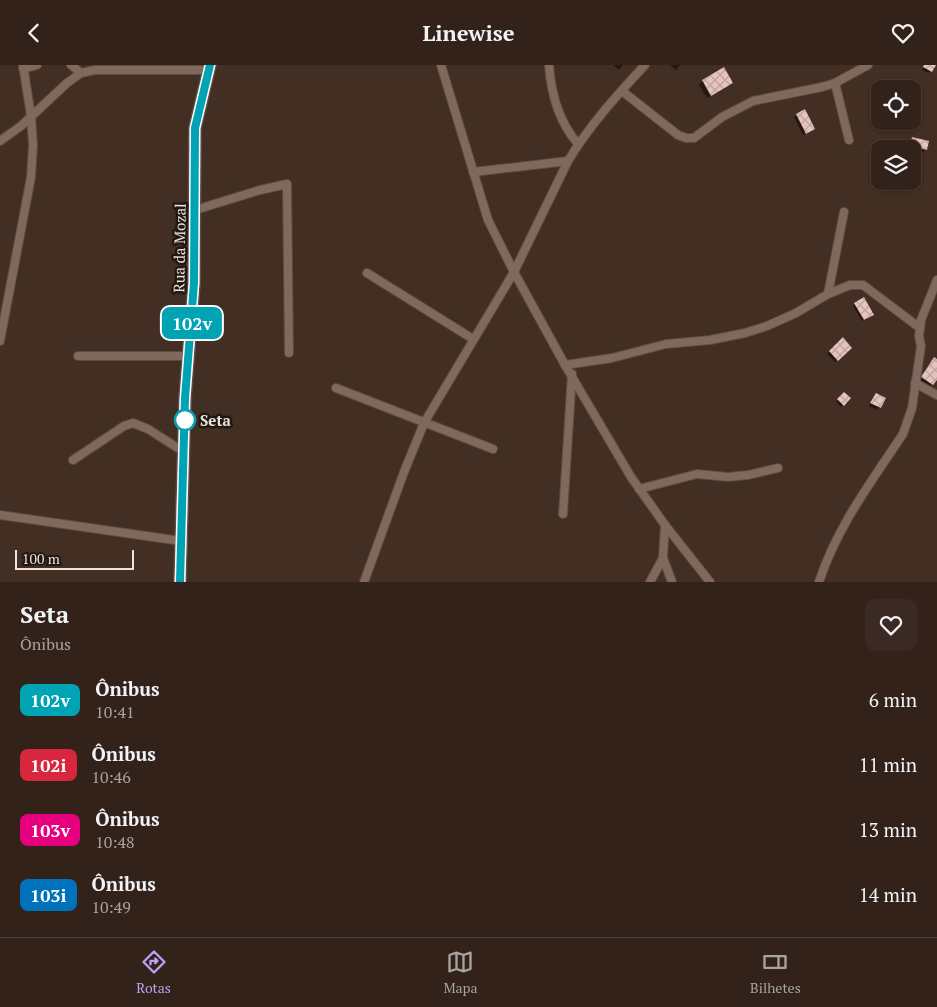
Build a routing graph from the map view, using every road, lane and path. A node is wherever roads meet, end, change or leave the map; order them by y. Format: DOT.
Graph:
graph roads {
  1 [pos="37,65"];
  2 [pos="71,65"];
  3 [pos="441,65"];
  4 [pos="549,65"];
  5 [pos="645,65"];
  6 [pos="868,65"];
  7 [pos="23,67"];
  8 [pos="209,67"];
  9 [pos="81,73"];
  10 [pos="835,83"];
  11 [pos="622,91"];
  12 [pos="31,116"];
  13 [pos="849,140"];
  14 [pos="0,141"];
  15 [pos="578,144"];
  16 [pos="568,161"];
  17 [pos="473,172"];
  18 [pos="194,210"];
  19 [pos="844,212"];
  20 [pos="514,272"];
  21 [pos="368,273"];
  22 [pos="937,280"];
  23 [pos="828,294"];
  24 [pos="920,328"];
  25 [pos="473,339"];
  26 [pos="0,341"];
  27 [pos="289,353"];
  28 [pos="78,356"];
  29 [pos="188,356"];
  30 [pos="566,365"];
  31 [pos="572,374"];
  32 [pos="915,383"];
  33 [pos="336,388"];
  34 [pos="937,395"];
  35 [pos="424,423"];
  36 [pos="493,449"];
  37 [pos="184,452"];
  38 [pos="73,460"];
  39 [pos="778,468"];
  40 [pos="639,489"];
  41 [pos="563,514"];
  42 [pos="0,515"];
  43 [pos="665,525"];
  44 [pos="181,541"];
  45 [pos="663,558"];
  46 [pos="180,582"];
  47 [pos="364,582"];
  48 [pos="650,582"];
  49 [pos="672,582"];
  50 [pos="710,582"];
  51 [pos="819,582"];
  1 -- 7 [label="street"];
  2 -- 9 [label="street"];
  3 -- 17 [label="street"];
  4 -- 15 [label="street"];
  5 -- 11 [label="street"];
  6 -- 10 [label="street"];
  7 -- 12 [label="street"];
  8 -- 9 [label="street"];
  8 -- 18 [label="main road, Rua da Mozal"];
  9 -- 12 [label="street"];
  10 -- 11 [label="street"];
  10 -- 13 [label="street"];
  11 -- 15 [label="street"];
  12 -- 14 [label="street"];
  12 -- 26 [label="street"];
  15 -- 16 [label="street"];
  16 -- 17 [label="street"];
  16 -- 20 [label="street"];
  17 -- 20 [label="street"];
  18 -- 27 [label="street"];
  18 -- 29 [label="main road, Rua da Mozal"];
  19 -- 23 [label="street"];
  20 -- 25 [label="street"];
  20 -- 30 [label="street"];
  21 -- 25 [label="street"];
  22 -- 24 [label="street"];
  23 -- 24 [label="street"];
  23 -- 30 [label="street"];
  24 -- 32 [label="street"];
  25 -- 35 [label="street"];
  28 -- 29 [label="street"];
  29 -- 37 [label="main road, Rua da Mozal"];
  30 -- 31 [label="street"];
  31 -- 40 [label="street"];
  31 -- 41 [label="street"];
  32 -- 34 [label="street"];
  32 -- 51 [label="street"];
  33 -- 35 [label="street"];
  35 -- 36 [label="street"];
  35 -- 47 [label="street"];
  37 -- 38 [label="street"];
  37 -- 44 [label="main road, Rua da Mozal"];
  39 -- 40 [label="street"];
  40 -- 43 [label="street"];
  42 -- 44 [label="street"];
  43 -- 45 [label="street"];
  43 -- 50 [label="street"];
  44 -- 46 [label="main road, Rua da Mozal"];
  45 -- 48 [label="street"];
  45 -- 49 [label="street"];
}
